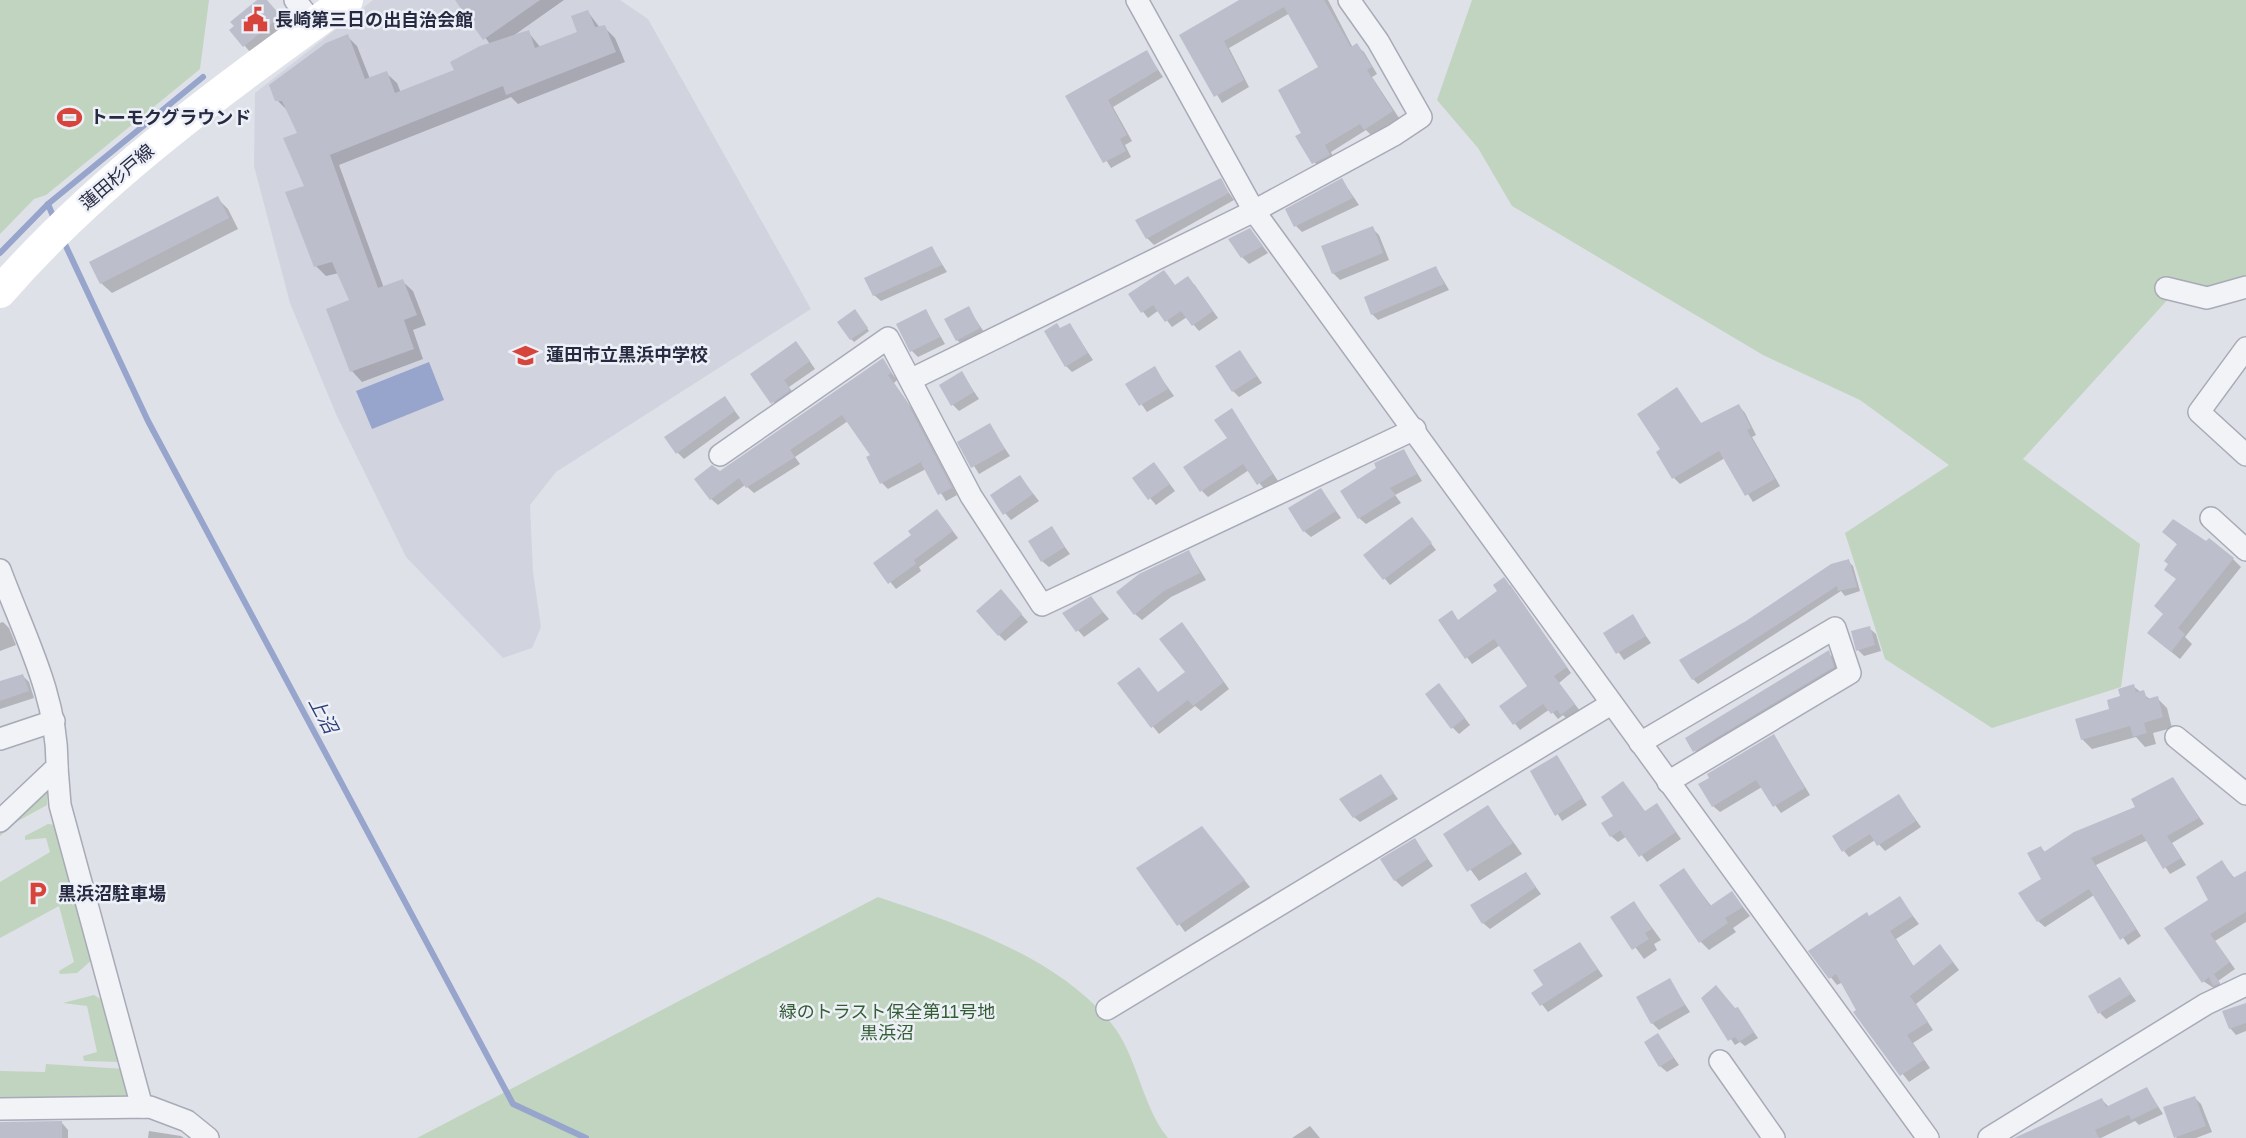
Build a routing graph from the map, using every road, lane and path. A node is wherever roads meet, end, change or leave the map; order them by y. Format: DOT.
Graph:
graph roads {
  1 [pos="1137,0"];
  2 [pos="1349,0"];
  3 [pos="344,1"];
  4 [pos="305,12"];
  5 [pos="1254,211"];
  6 [pos="2246,287"];
  7 [pos="2166,288"];
  8 [pos="0,292"];
  9 [pos="2246,348"];
  10 [pos="912,379"];
  11 [pos="1415,429"];
  12 [pos="720,455"];
  13 [pos="2246,455"];
  14 [pos="2211,518"];
  15 [pos="2246,550"];
  16 [pos="0,570"];
  17 [pos="6,605"];
  18 [pos="1612,704"];
  19 [pos="54,721"];
  20 [pos="2176,737"];
  21 [pos="0,739"];
  22 [pos="1640,743"];
  23 [pos="57,767"];
  24 [pos="1668,782"];
  25 [pos="2246,794"];
  26 [pos="0,821"];
  27 [pos="2246,985"];
  28 [pos="1107,1009"];
  29 [pos="1720,1061"];
  30 [pos="142,1107"];
  31 [pos="0,1109"];
  32 [pos="208,1138"];
  33 [pos="1774,1138"];
  34 [pos="1928,1138"];
  35 [pos="1989,1138"];
  1 -- 5 [label="street"];
  2 -- 5 [label="street"];
  3 -- 4 [label="main road, 蓮田杉戸線"];
  4 -- 8 [label="main road, 蓮田杉戸線"];
  5 -- 10 [label="street"];
  5 -- 11 [label="street"];
  6 -- 7 [label="street"];
  9 -- 13 [label="street"];
  10 -- 11 [label="street"];
  10 -- 12 [label="street"];
  11 -- 18 [label="street"];
  14 -- 15 [label="street"];
  16 -- 17 [label="street"];
  17 -- 19 [label="street"];
  18 -- 22 [label="street"];
  18 -- 28 [label="street"];
  19 -- 21 [label="street"];
  19 -- 23 [label="street"];
  20 -- 25 [label="street"];
  22 -- 24 [label="street"];
  22 -- 24 [label="street"];
  23 -- 26 [label="street"];
  23 -- 30 [label="street"];
  24 -- 34 [label="street"];
  27 -- 35 [label="street"];
  29 -- 33 [label="street"];
  30 -- 31 [label="street"];
  30 -- 32 [label="street"];
}
